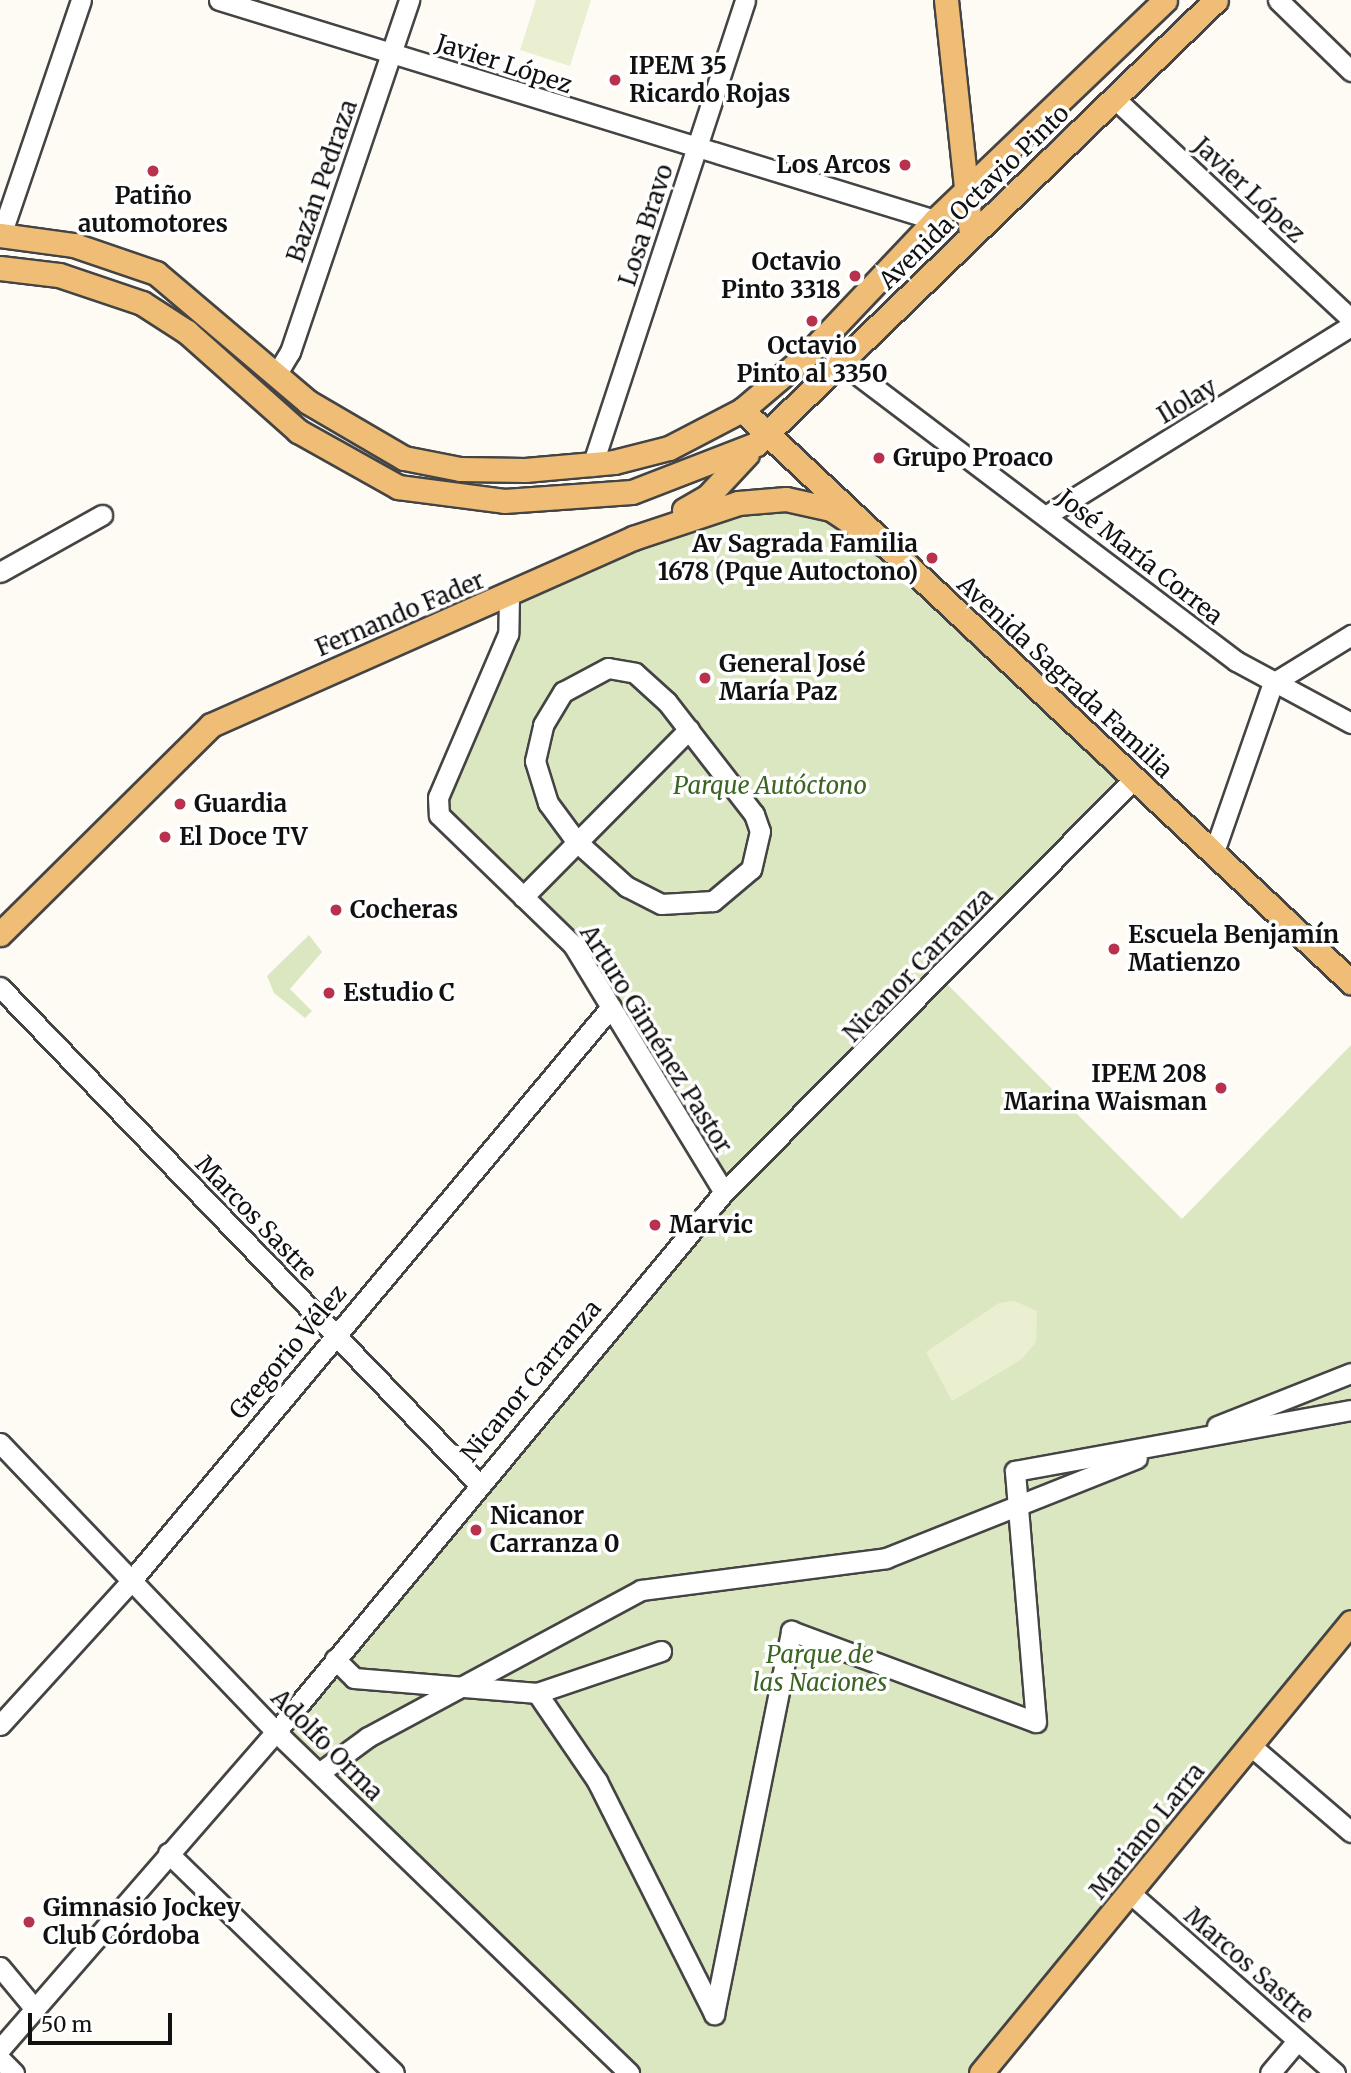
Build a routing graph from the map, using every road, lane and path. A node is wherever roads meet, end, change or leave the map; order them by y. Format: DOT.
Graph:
graph roads {
  1 [pos="81,0"];
  2 [pos="219,0"];
  3 [pos="409,0"];
  4 [pos="745,0"];
  5 [pos="946,0"];
  6 [pos="1216,0"];
  7 [pos="1278,0"];
  8 [pos="1162,2"];
  9 [pos="390,53"];
  10 [pos="1351,71"];
  11 [pos="1113,97"];
  12 [pos="697,150"];
  13 [pos="964,192"];
  14 [pos="935,220"];
  15 [pos="0,235"];
  16 [pos="971,235"];
  17 [pos="0,268"];
  18 [pos="1351,318"];
  19 [pos="1351,326"];
  20 [pos="842,363"];
  21 [pos="276,375"];
  22 [pos="742,410"];
  23 [pos="763,438"];
  24 [pos="592,466"];
  25 [pos="632,492"];
  26 [pos="708,496"];
  27 [pos="738,503"];
  28 [pos="1047,515"];
  29 [pos="102,516"];
  30 [pos="633,538"];
  31 [pos="886,546"];
  32 [pos="0,572"];
  33 [pos="509,595"];
  34 [pos="1351,635"];
  35 [pos="1273,683"];
  36 [pos="1351,723"];
  37 [pos="689,729"];
  38 [pos="1135,778"];
  39 [pos="576,841"];
  40 [pos="1214,852"];
  41 [pos="523,897"];
  42 [pos="0,934"];
  43 [pos="1351,982"];
  44 [pos="0,987"];
  45 [pos="611,1007"];
  46 [pos="724,1192"];
  47 [pos="334,1334"];
  48 [pos="1351,1373"];
  49 [pos="1351,1410"];
  50 [pos="0,1443"];
  51 [pos="1175,1443"];
  52 [pos="477,1482"];
  53 [pos="1018,1505"];
  54 [pos="131,1581"];
  55 [pos="1351,1622"];
  56 [pos="661,1651"];
  57 [pos="335,1659"];
  58 [pos="461,1686"];
  59 [pos="537,1693"];
  60 [pos="0,1725"];
  61 [pos="276,1732"];
  62 [pos="1251,1746"];
  63 [pos="319,1773"];
  64 [pos="1351,1832"];
  65 [pos="168,1853"];
  66 [pos="1130,1893"];
  67 [pos="0,1968"];
  68 [pos="34,2008"];
  69 [pos="1297,2041"];
  70 [pos="0,2049"];
  71 [pos="0,2059"];
  72 [pos="14,2073"];
  73 [pos="394,2073"];
  74 [pos="629,2073"];
  75 [pos="981,2073"];
  76 [pos="1270,2073"];
  77 [pos="1335,2073"];
  1 -- 15 [label="street"];
  2 -- 9 [label="street, Javier López"];
  3 -- 9 [label="street, Bazán Pedraza"];
  4 -- 12 [label="street, Losa Bravo"];
  5 -- 13 [label="main road"];
  6 -- 11 [label="main road, Avenida Octavio Pinto"];
  7 -- 10 [label="street"];
  8 -- 13 [label="main road, Avenida Octavio Pinto"];
  9 -- 12 [label="street, Javier López"];
  9 -- 21 [label="street, Bazán Pedraza"];
  11 -- 16 [label="main road, Avenida Octavio Pinto"];
  11 -- 18 [label="street, Javier López"];
  12 -- 14 [label="street, Javier López"];
  12 -- 24 [label="street, Losa Bravo"];
  13 -- 14 [label="main road, Avenida Octavio Pinto"];
  13 -- 16 [label="main road"];
  14 -- 22 [label="main road, Avenida Octavio Pinto"];
  15 -- 21 [label="main road, Avenida Octavio Pinto"];
  16 -- 20 [label="main road, Avenida Octavio Pinto"];
  17 -- 25 [label="main road"];
  19 -- 28 [label="street, Ilolay"];
  20 -- 23 [label="main road, Avenida Octavio Pinto"];
  20 -- 28 [label="street, José María Correa"];
  21 -- 24 [label="main road, Avenida Octavio Pinto"];
  22 -- 23 [label="main road, Avenida Sagrada Familia"];
  22 -- 24 [label="main road, Avenida Octavio Pinto"];
  23 -- 25 [label="main road"];
  23 -- 26 [label="main road, Avenida Octavio Pinto"];
  23 -- 31 [label="main road, Avenida Sagrada Familia"];
  25 -- 26 [label="main road"];
  26 -- 27 [label="main road"];
  26 -- 30 [label="main road, Avenida Octavio Pinto"];
  27 -- 30 [label="main road, Fernando Fader"];
  27 -- 31 [label="main road, Fernando Fader"];
  28 -- 35 [label="street, José María Correa"];
  29 -- 32 [label="street"];
  30 -- 33 [label="main road, Fernando Fader"];
  31 -- 38 [label="main road, Avenida Sagrada Familia"];
  33 -- 41 [label="street, Arturo Giménez Pastor"];
  33 -- 42 [label="main road, Fernando Fader"];
  34 -- 35 [label="street"];
  35 -- 36 [label="street, José María Correa"];
  35 -- 40 [label="street"];
  37 -- 39 [label="street"];
  37 -- 39 [label="street"];
  37 -- 39 [label="street"];
  38 -- 40 [label="main road, Avenida Sagrada Familia"];
  38 -- 46 [label="street, Nicanor Carranza"];
  39 -- 41 [label="street"];
  40 -- 43 [label="main road, Avenida Sagrada Familia"];
  41 -- 45 [label="street, Arturo Giménez Pastor"];
  44 -- 47 [label="street, Marcos Sastre"];
  45 -- 46 [label="street, Arturo Giménez Pastor"];
  45 -- 47 [label="street, Gregorio Vélez"];
  46 -- 52 [label="street, Nicanor Carranza"];
  47 -- 52 [label="street, Marcos Sastre"];
  47 -- 54 [label="street, Gregorio Vélez"];
  48 -- 51 [label="street"];
  49 -- 51 [label="street"];
  50 -- 54 [label="street, Adolfo Orma"];
  51 -- 53 [label="street"];
  51 -- 53 [label="street"];
  52 -- 57 [label="street, Nicanor Carranza"];
  53 -- 58 [label="street"];
  53 -- 59 [label="street"];
  54 -- 60 [label="street, Gregorio Vélez"];
  54 -- 61 [label="street, Adolfo Orma"];
  55 -- 62 [label="main road, Mariano Larra"];
  56 -- 59 [label="street"];
  57 -- 58 [label="street"];
  57 -- 61 [label="street, Nicanor Carranza"];
  58 -- 59 [label="street"];
  58 -- 63 [label="street"];
  61 -- 63 [label="street, Adolfo Orma"];
  61 -- 65 [label="street, Nicanor Carranza"];
  62 -- 64 [label="street"];
  62 -- 66 [label="main road, Mariano Larra"];
  63 -- 74 [label="street, Adolfo Orma"];
  65 -- 68 [label="street, Nicanor Carranza"];
  65 -- 73 [label="street"];
  66 -- 69 [label="street, Marcos Sastre"];
  66 -- 75 [label="main road, Mariano Larra"];
  67 -- 68 [label="street"];
  68 -- 70 [label="street, Nicanor Carranza"];
  69 -- 76 [label="street"];
  69 -- 77 [label="street, Marcos Sastre"];
  71 -- 72 [label="street"];
}
